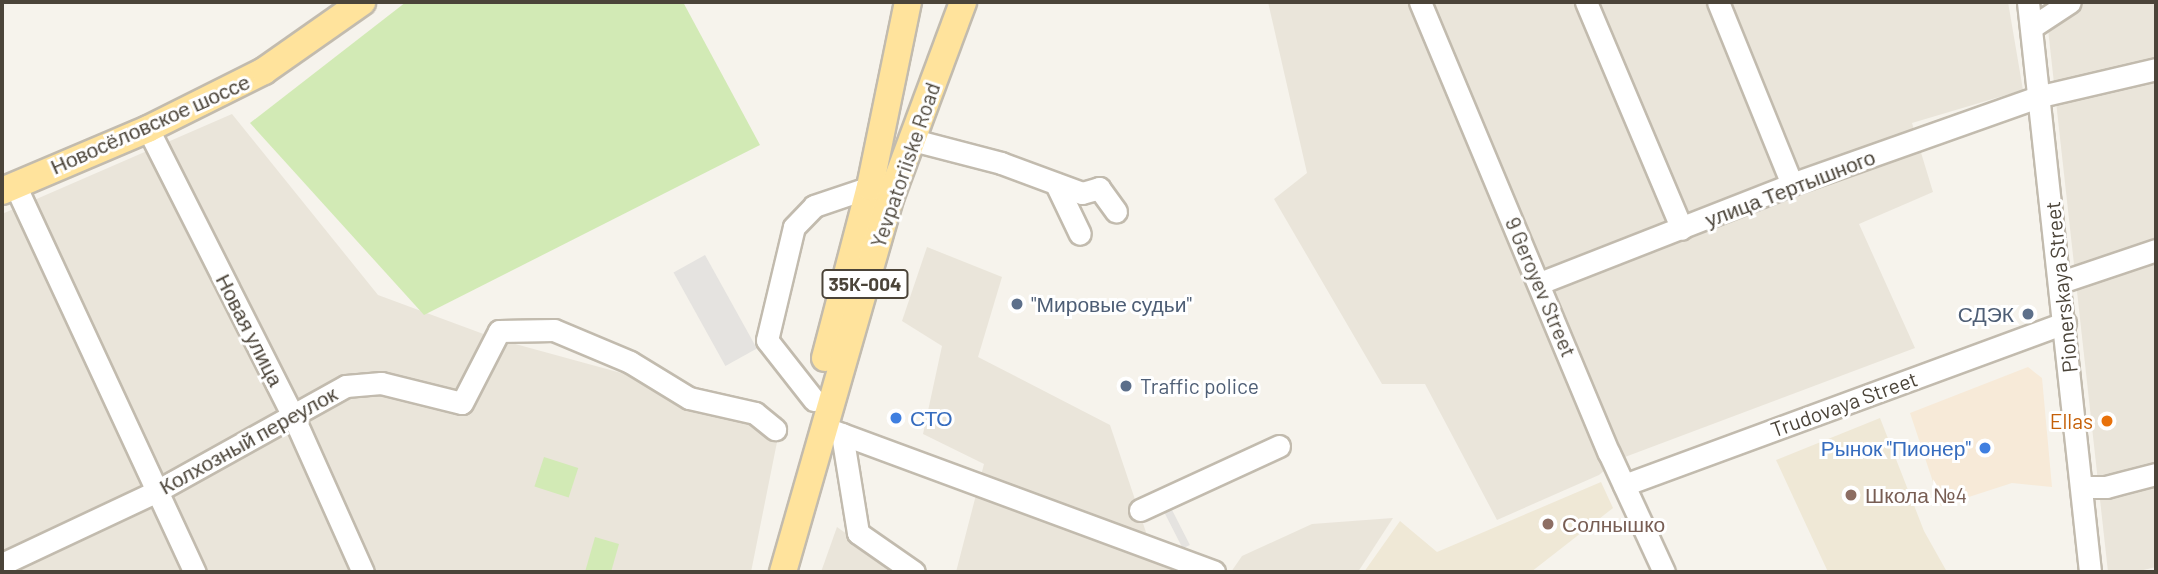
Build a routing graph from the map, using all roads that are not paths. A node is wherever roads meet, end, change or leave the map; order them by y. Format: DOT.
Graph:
graph roads {
  1 [pos="362,2"];
  2 [pos="908,2"];
  3 [pos="917,2"];
  4 [pos="1420,2"];
  5 [pos="1586,2"];
  6 [pos="1717,2"];
  7 [pos="2028,2"];
  8 [pos="2070,2"];
  9 [pos="963,4"];
  10 [pos="2032,27"];
  11 [pos="900,44"];
  12 [pos="2156,69"];
  13 [pos="2041,96"];
  14 [pos="148,129"];
  15 [pos="913,140"];
  16 [pos="1056,184"];
  17 [pos="1792,184"];
  18 [pos="870,187"];
  19 [pos="8,188"];
  20 [pos="1116,211"];
  21 [pos="1682,229"];
  22 [pos="1080,234"];
  23 [pos="2156,250"];
  24 [pos="2061,282"];
  25 [pos="1541,283"];
  26 [pos="2065,323"];
  27 [pos="814,400"];
  28 [pos="295,418"];
  29 [pos="775,429"];
  30 [pos="832,431"];
  31 [pos="1279,446"];
  32 [pos="2156,474"];
  33 [pos="1624,485"];
  34 [pos="2082,486"];
  35 [pos="158,491"];
  36 [pos="1140,510"];
  37 [pos="2,564"];
  38 [pos="195,572"];
  39 [pos="363,572"];
  40 [pos="767,572"];
  41 [pos="783,572"];
  42 [pos="914,572"];
  43 [pos="1214,572"];
  44 [pos="1664,572"];
  45 [pos="2090,572"];
  1 -- 14 [label="main road, Новосёловское шоссе"];
  2 -- 11 [label="main road, Yevpatoriiske Road / 35К-004"];
  3 -- 11 [label="main road"];
  4 -- 25 [label="street, 9 Geroyev Street"];
  5 -- 21 [label="street"];
  6 -- 17 [label="street"];
  7 -- 10 [label="street, Pionerskaya Street"];
  8 -- 10 [label="street"];
  9 -- 15 [label="main road, Yevpatoriiske Road / 35К-004"];
  10 -- 13 [label="street, Pionerskaya Street"];
  11 -- 18 [label="main road, Yevpatoriiske Road / 35К-004"];
  12 -- 13 [label="street, улица Тертышного"];
  13 -- 17 [label="street, улица Тертышного"];
  13 -- 24 [label="street, Pionerskaya Street"];
  14 -- 19 [label="main road, Новосёловское шоссе"];
  14 -- 28 [label="street, Новая улица"];
  15 -- 16 [label="street"];
  15 -- 30 [label="main road, Yevpatoriiske Road / 35К-004"];
  16 -- 20 [label="street"];
  16 -- 22 [label="street"];
  17 -- 21 [label="street, улица Тертышного"];
  18 -- 27 [label="main road, Yevpatoriiske Road / 35К-004"];
  18 -- 27 [label="street"];
  19 -- 35 [label="street"];
  21 -- 25 [label="street, улица Тертышного"];
  23 -- 24 [label="street"];
  24 -- 26 [label="street, Pionerskaya Street"];
  25 -- 33 [label="street, 9 Geroyev Street"];
  26 -- 33 [label="street, Trudovaya Street"];
  26 -- 34 [label="street, Pionerskaya Street"];
  27 -- 40 [label="main road, Yevpatoriiske Road / 35К-004"];
  28 -- 29 [label="street, Колхозный переулок"];
  28 -- 35 [label="street, Колхозный переулок"];
  28 -- 39 [label="street, Новая улица"];
  30 -- 41 [label="main road, Yevpatoriiske Road / 35К-004"];
  30 -- 42 [label="street"];
  30 -- 43 [label="street"];
  31 -- 36 [label="street"];
  32 -- 34 [label="street"];
  33 -- 44 [label="street, 9 Geroyev Street"];
  34 -- 45 [label="street, Pionerskaya Street"];
  35 -- 37 [label="street, Колхозный переулок"];
  35 -- 38 [label="street"];
}
